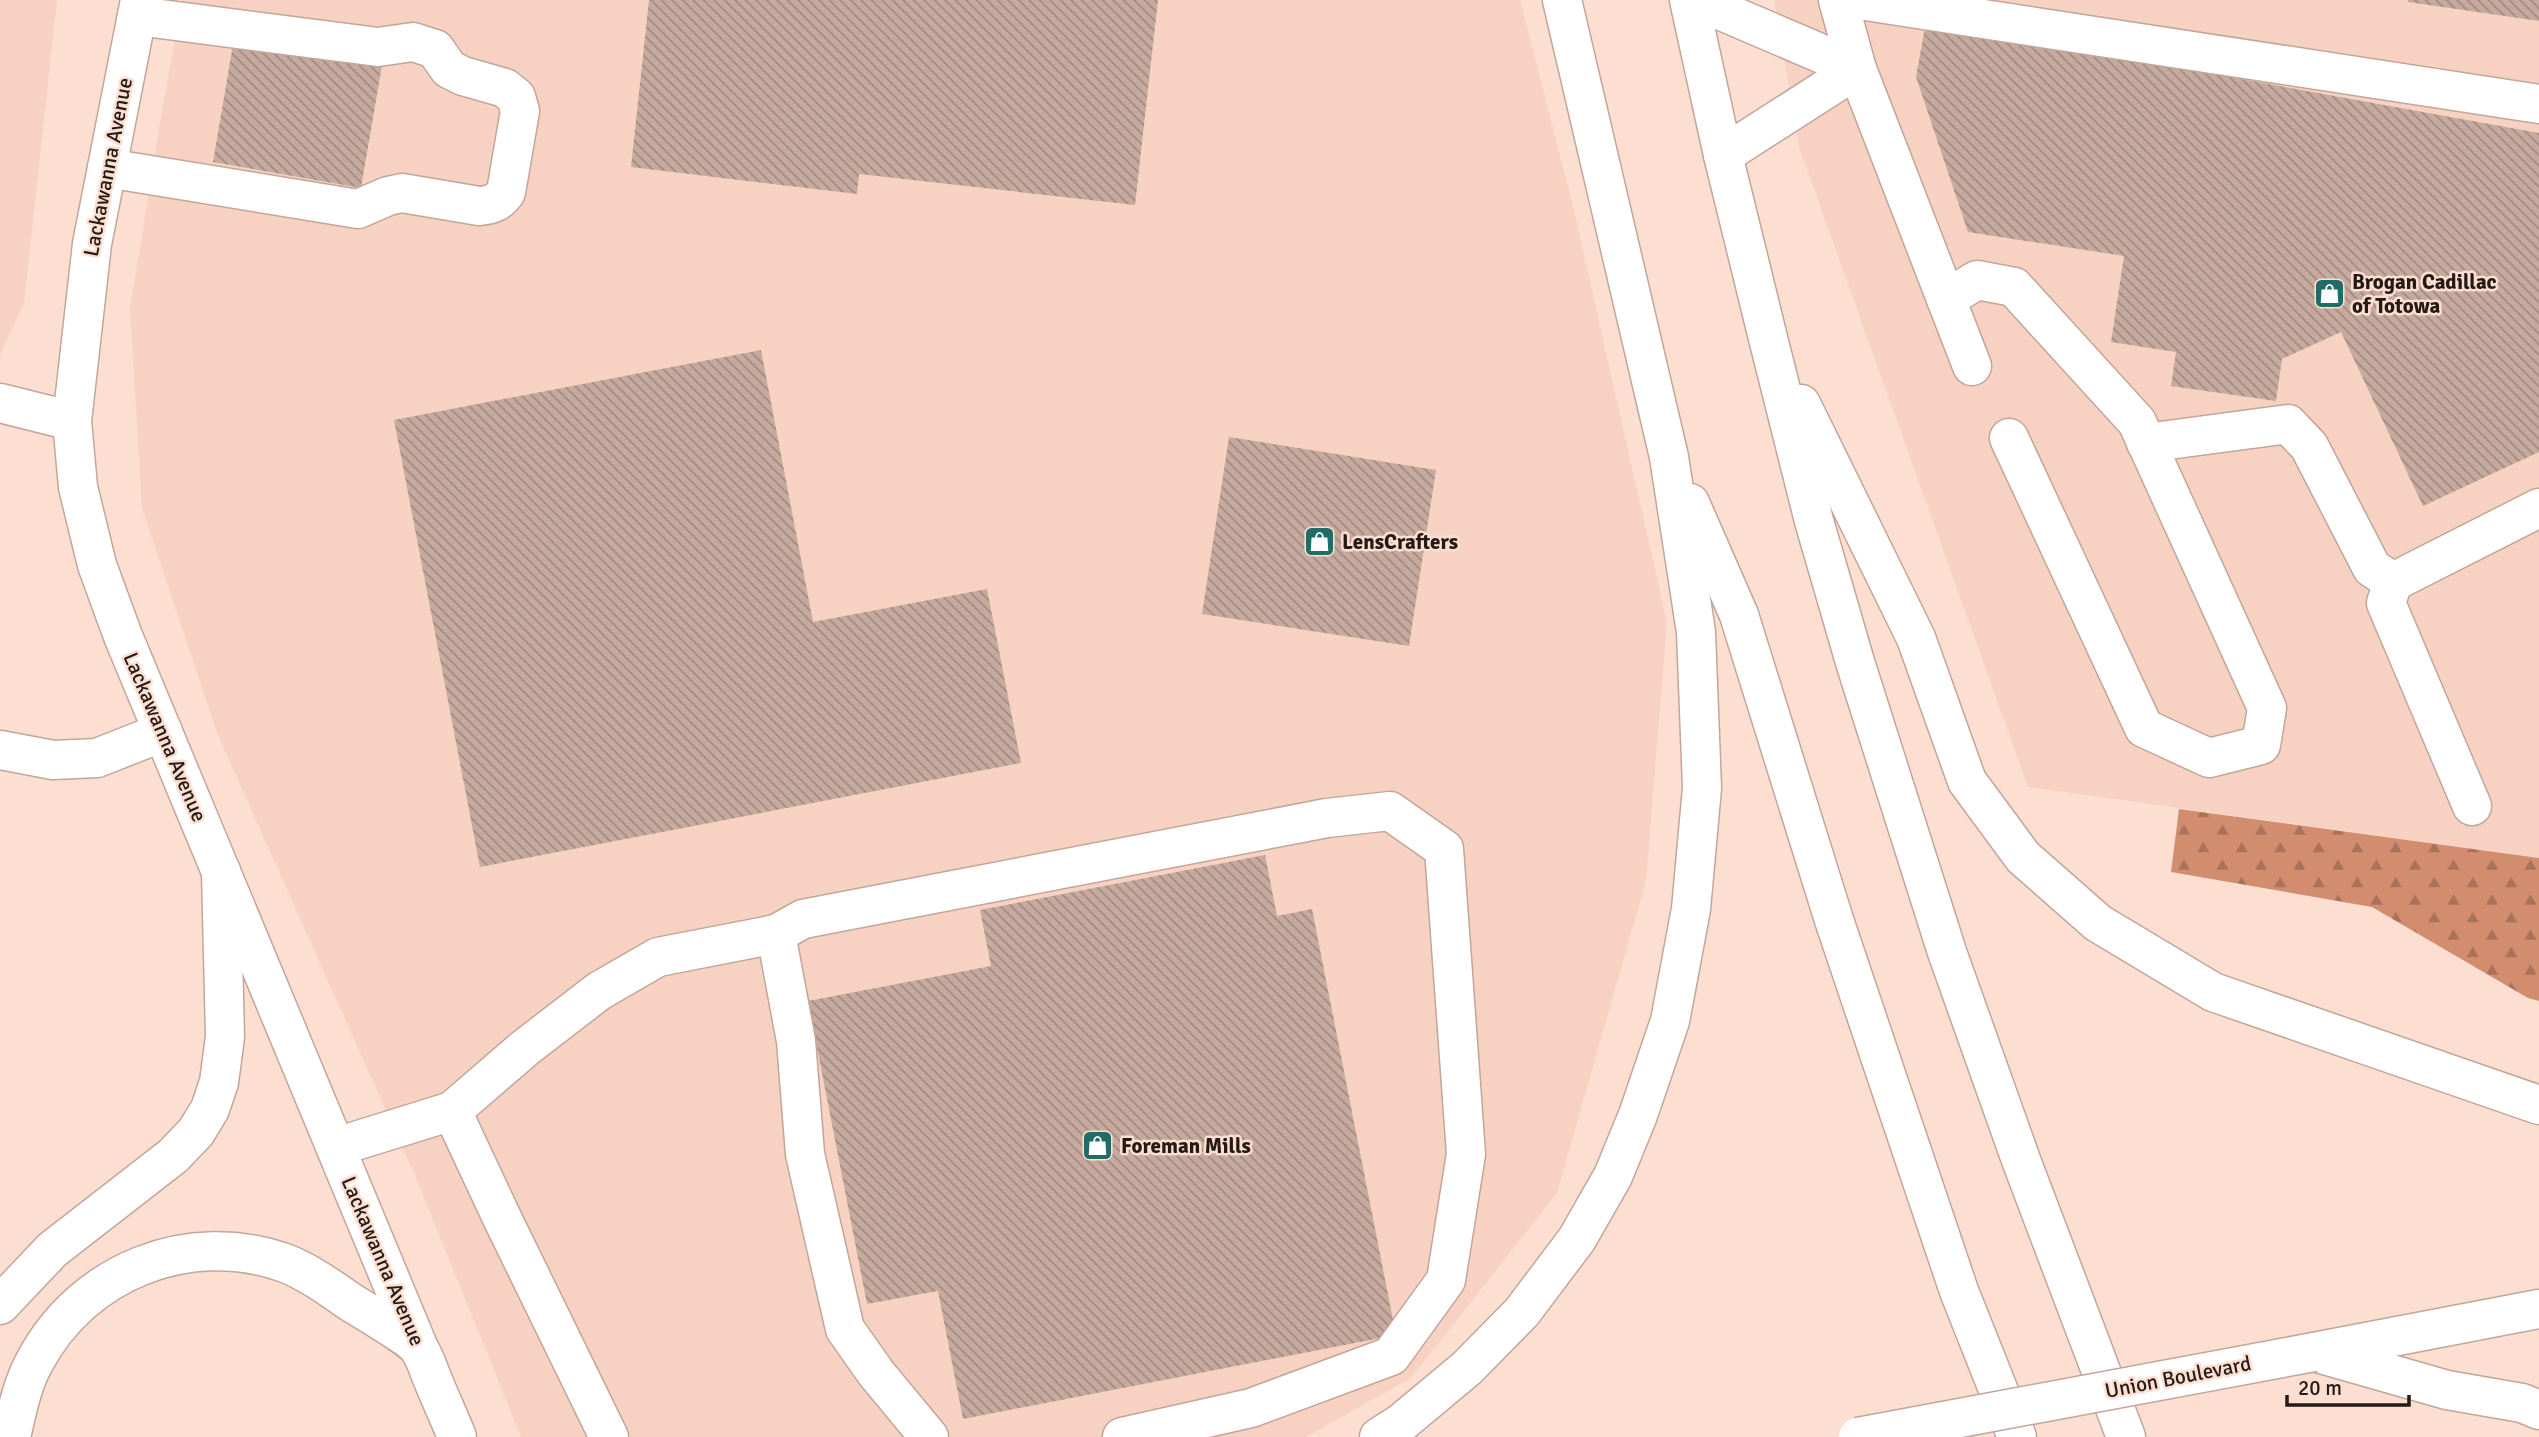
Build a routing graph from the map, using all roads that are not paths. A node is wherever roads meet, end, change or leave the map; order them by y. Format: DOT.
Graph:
graph roads {
  1 [pos="1562,0"];
  2 [pos="1689,0"];
  3 [pos="1696,0"];
  4 [pos="1838,0"];
  5 [pos="1859,0"];
  6 [pos="138,8"];
  7 [pos="1857,69"];
  8 [pos="2539,104"];
  9 [pos="1723,155"];
  10 [pos="107,168"];
  11 [pos="1946,299"];
  12 [pos="1767,334"];
  13 [pos="1972,366"];
  14 [pos="0,403"];
  15 [pos="72,421"];
  16 [pos="2009,438"];
  17 [pos="2146,443"];
  18 [pos="1669,457"];
  19 [pos="2539,508"];
  20 [pos="2393,582"];
  21 [pos="163,732"];
  22 [pos="0,750"];
  23 [pos="2472,806"];
  24 [pos="221,871"];
  25 [pos="776,934"];
  26 [pos="2539,1105"];
  27 [pos="452,1111"];
  28 [pos="336,1147"];
  29 [pos="0,1305"];
  30 [pos="2539,1309"];
  31 [pos="418,1346"];
  32 [pos="2314,1352"];
  33 [pos="2539,1410"];
  34 [pos="11,1437"];
  35 [pos="457,1437"];
  36 [pos="609,1437"];
  37 [pos="929,1437"];
  38 [pos="1122,1437"];
  39 [pos="1378,1437"];
  40 [pos="1857,1437"];
  41 [pos="2017,1437"];
  42 [pos="2126,1437"];
  1 -- 18 [label="main road"];
  2 -- 9 [label="main road"];
  3 -- 7 [label="main road"];
  4 -- 7 [label="main road"];
  5 -- 8 [label="main road"];
  6 -- 10 [label="main road, Lackawanna Avenue"];
  6 -- 10 [label="main road"];
  7 -- 9 [label="main road"];
  7 -- 11 [label="main road"];
  9 -- 12 [label="main road"];
  10 -- 15 [label="main road, Lackawanna Avenue"];
  11 -- 13 [label="main road"];
  11 -- 17 [label="main road"];
  12 -- 26 [label="main road"];
  12 -- 42 [label="main road"];
  14 -- 15 [label="main road"];
  15 -- 21 [label="main road, Lackawanna Avenue"];
  16 -- 17 [label="main road"];
  17 -- 20 [label="main road"];
  18 -- 39 [label="main road"];
  18 -- 41 [label="main road"];
  19 -- 20 [label="main road"];
  20 -- 23 [label="main road"];
  21 -- 22 [label="main road"];
  21 -- 24 [label="main road, Lackawanna Avenue"];
  24 -- 28 [label="main road, Lackawanna Avenue"];
  24 -- 29 [label="main road"];
  25 -- 27 [label="main road"];
  25 -- 37 [label="main road"];
  25 -- 38 [label="main road"];
  27 -- 28 [label="main road"];
  27 -- 36 [label="main road"];
  28 -- 31 [label="main road, Lackawanna Avenue"];
  30 -- 32 [label="main road, Union Boulevard"];
  31 -- 34 [label="main road"];
  31 -- 35 [label="main road, Lackawanna Avenue"];
  32 -- 33 [label="main road"];
  32 -- 40 [label="main road, Union Boulevard, bridge"];
}
